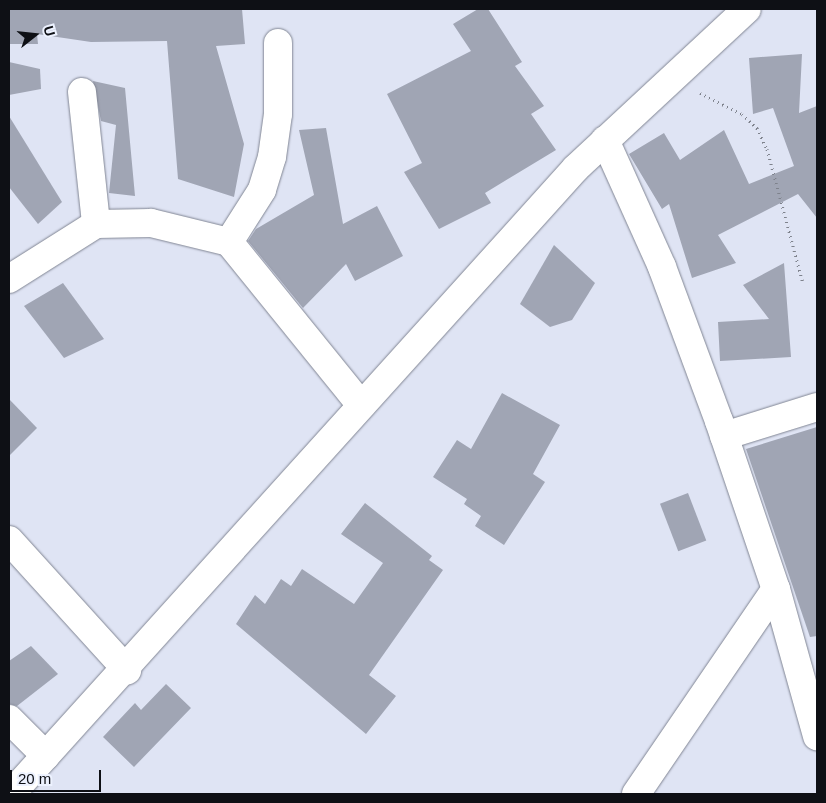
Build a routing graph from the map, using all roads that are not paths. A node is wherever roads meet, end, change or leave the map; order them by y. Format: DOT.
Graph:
graph roads {
  1 [pos="747,9"];
  2 [pos="278,43"];
  3 [pos="82,92"];
  4 [pos="605,140"];
  5 [pos="96,224"];
  6 [pos="229,242"];
  7 [pos="9,279"];
  8 [pos="360,405"];
  9 [pos="817,407"];
  10 [pos="724,436"];
  11 [pos="9,540"];
  12 [pos="776,589"];
  13 [pos="127,670"];
  14 [pos="9,719"];
  15 [pos="817,736"];
  16 [pos="46,756"];
  17 [pos="11,794"];
  18 [pos="636,794"];
  1 -- 4 [label="street"];
  2 -- 6 [label="street"];
  3 -- 5 [label="street"];
  4 -- 8 [label="street"];
  4 -- 10 [label="street"];
  5 -- 6 [label="street"];
  5 -- 7 [label="street"];
  6 -- 8 [label="street"];
  8 -- 13 [label="street"];
  9 -- 10 [label="street"];
  10 -- 12 [label="street"];
  11 -- 13 [label="street"];
  12 -- 15 [label="street"];
  12 -- 18 [label="street"];
  13 -- 16 [label="street"];
  14 -- 16 [label="street"];
  16 -- 17 [label="street"];
}
